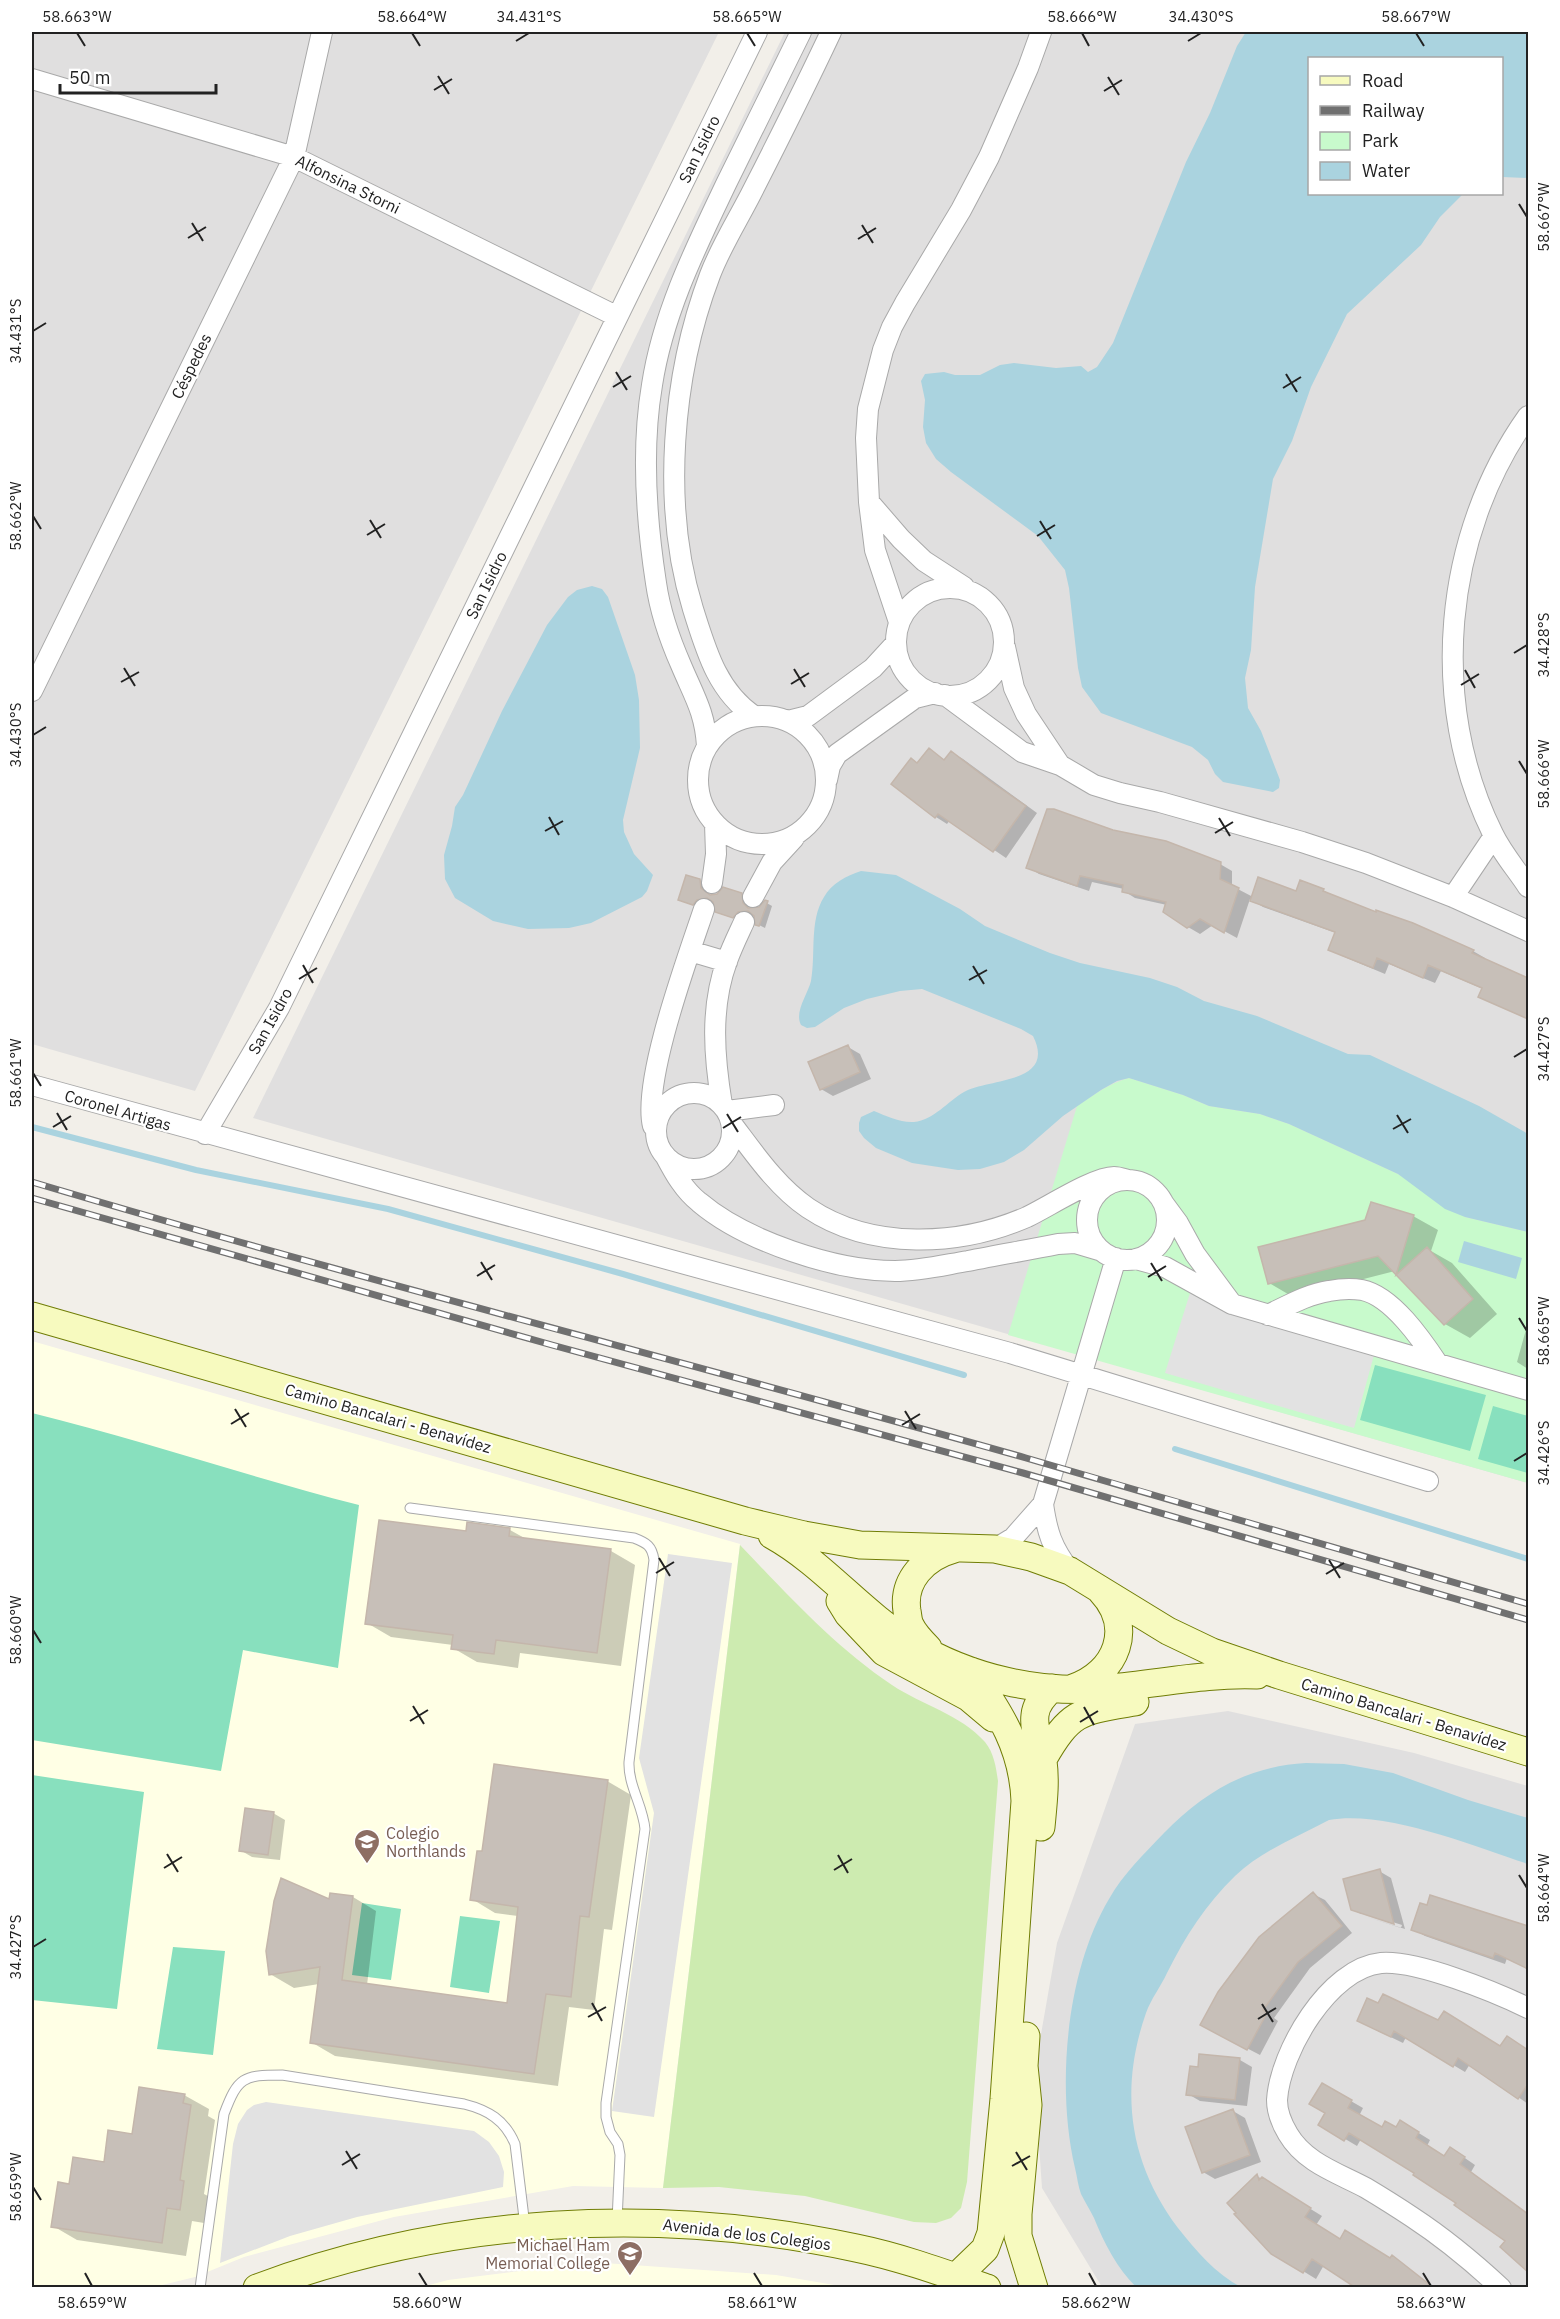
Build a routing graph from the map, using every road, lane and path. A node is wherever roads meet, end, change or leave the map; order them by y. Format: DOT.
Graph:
graph roads {
  1 [pos="322,32"];
  2 [pos="757,32"];
  3 [pos="801,32"];
  4 [pos="831,32"];
  5 [pos="1041,32"];
  6 [pos="32,79"];
  7 [pos="294,157"];
  8 [pos="689,264"];
  9 [pos="711,273"];
  10 [pos="616,316"];
  11 [pos="1528,416"];
  12 [pos="869,502"];
  13 [pos="971,592"];
  14 [pos="899,622"];
  15 [pos="1004,642"];
  16 [pos="896,643"];
  17 [pos="32,691"];
  18 [pos="940,694"];
  19 [pos="754,716"];
  20 [pos="788,721"];
  21 [pos="707,746"];
  22 [pos="1060,765"];
  23 [pos="827,780"];
  24 [pos="715,824"];
  25 [pos="799,834"];
  26 [pos="1494,836"];
  27 [pos="712,883"];
  28 [pos="1528,887"];
  29 [pos="753,897"];
  30 [pos="1453,897"];
  31 [pos="704,909"];
  32 [pos="744,922"];
  33 [pos="1528,931"];
  34 [pos="690,951"];
  35 [pos="727,962"];
  36 [pos="32,1085"];
  37 [pos="774,1106"];
  38 [pos="727,1113"];
  39 [pos="205,1134"];
  40 [pos="657,1140"];
  41 [pos="666,1157"];
  42 [pos="1128,1180"];
  43 [pos="1160,1198"];
  44 [pos="1109,1255"];
  45 [pos="1136,1258"];
  46 [pos="1232,1304"];
  47 [pos="1268,1315"];
  48 [pos="32,1316"];
  49 [pos="1437,1364"];
  50 [pos="1082,1376"];
  51 [pos="1528,1390"];
  52 [pos="1428,1481"];
  53 [pos="1043,1504"];
  54 [pos="410,1508"];
  55 [pos="745,1521"];
  56 [pos="958,1548"];
  57 [pos="995,1549"];
  58 [pos="1070,1571"];
  59 [pos="824,1574"];
  60 [pos="1096,1586"];
  61 [pos="934,1654"];
  62 [pos="970,1671"];
  63 [pos="1279,1675"];
  64 [pos="1209,1676"];
  65 [pos="1061,1689"];
  66 [pos="1006,1729"];
  67 [pos="1528,1752"];
  68 [pos="1043,1759"];
  69 [pos="1528,2008"];
  70 [pos="617,2223"];
  71 [pos="525,2226"];
  72 [pos="956,2277"];
  73 [pos="200,2288"];
  74 [pos="257,2288"];
  75 [pos="987,2288"];
  76 [pos="1034,2288"];
  77 [pos="1501,2288"];
  1 -- 7 [label="street, Céspedes"];
  2 -- 10 [label="street, San Isidro"];
  3 -- 8 [label="street"];
  4 -- 9 [label="street"];
  5 -- 12 [label="street"];
  6 -- 7 [label="street, Alfonsina Storni"];
  7 -- 10 [label="street, Alfonsina Storni"];
  7 -- 17 [label="street, Céspedes"];
  8 -- 9 [label="street"];
  8 -- 21 [label="street"];
  9 -- 19 [label="street"];
  10 -- 39 [label="street, San Isidro"];
  11 -- 26 [label="street"];
  12 -- 13 [label="street"];
  12 -- 14 [label="street"];
  13 -- 14 [label="street"];
  13 -- 15 [label="street"];
  14 -- 16 [label="street"];
  15 -- 18 [label="street"];
  15 -- 22 [label="street"];
  16 -- 18 [label="street"];
  16 -- 20 [label="street"];
  18 -- 22 [label="street"];
  18 -- 23 [label="street"];
  19 -- 20 [label="street"];
  19 -- 21 [label="street"];
  20 -- 23 [label="street"];
  21 -- 24 [label="street"];
  22 -- 30 [label="street"];
  23 -- 25 [label="street"];
  24 -- 25 [label="street"];
  24 -- 27 [label="street"];
  25 -- 29 [label="street"];
  26 -- 28 [label="street"];
  26 -- 30 [label="street"];
  30 -- 33 [label="street"];
  31 -- 34 [label="street"];
  32 -- 35 [label="street"];
  34 -- 35 [label="street"];
  34 -- 40 [label="street"];
  35 -- 38 [label="street"];
  36 -- 39 [label="street, Coronel Artigas"];
  37 -- 38 [label="street"];
  38 -- 40 [label="street"];
  38 -- 41 [label="street"];
  38 -- 42 [label="street"];
  39 -- 50 [label="street, Coronel Artigas"];
  40 -- 41 [label="street"];
  41 -- 44 [label="street"];
  42 -- 43 [label="street"];
  42 -- 44 [label="street"];
  43 -- 45 [label="street"];
  43 -- 46 [label="street"];
  44 -- 45 [label="street"];
  44 -- 50 [label="street"];
  45 -- 46 [label="street"];
  46 -- 47 [label="street"];
  47 -- 49 [label="street"];
  47 -- 49 [label="street"];
  48 -- 55 [label="main road, Camino Bancalari - Benavídez"];
  49 -- 51 [label="street"];
  50 -- 52 [label="street, Coronel Artigas"];
  50 -- 53 [label="street"];
  53 -- 57 [label="street"];
  53 -- 58 [label="street"];
  54 -- 70 [label="lane"];
  55 -- 56 [label="main road, Camino Bancalari - Benavídez"];
  55 -- 59 [label="main road, Camino Bancalari - Benavídez"];
  56 -- 57 [label="main road, Camino Bancalari - Benavídez"];
  56 -- 61 [label="main road"];
  57 -- 58 [label="main road, Camino Bancalari - Benavídez"];
  58 -- 60 [label="main road, Camino Bancalari - Benavídez"];
  59 -- 61 [label="main road, Camino Bancalari - Benavídez"];
  59 -- 66 [label="main road"];
  60 -- 63 [label="main road, Camino Bancalari - Benavídez"];
  60 -- 65 [label="main road"];
  61 -- 62 [label="main road, Camino Bancalari - Benavídez"];
  62 -- 65 [label="main road, Camino Bancalari - Benavídez"];
  62 -- 66 [label="main road"];
  63 -- 64 [label="main road, Camino Bancalari - Benavídez"];
  63 -- 67 [label="main road, Camino Bancalari - Benavídez"];
  64 -- 65 [label="main road, Camino Bancalari - Benavídez"];
  64 -- 68 [label="main road"];
  65 -- 68 [label="main road"];
  66 -- 72 [label="main road"];
  68 -- 76 [label="main road"];
  69 -- 77 [label="street"];
  70 -- 71 [label="main road, Avenida de los Colegios"];
  70 -- 72 [label="main road, Avenida de los Colegios"];
  71 -- 73 [label="lane"];
  71 -- 74 [label="main road, Avenida de los Colegios"];
  72 -- 75 [label="main road, Avenida de los Colegios"];
}
